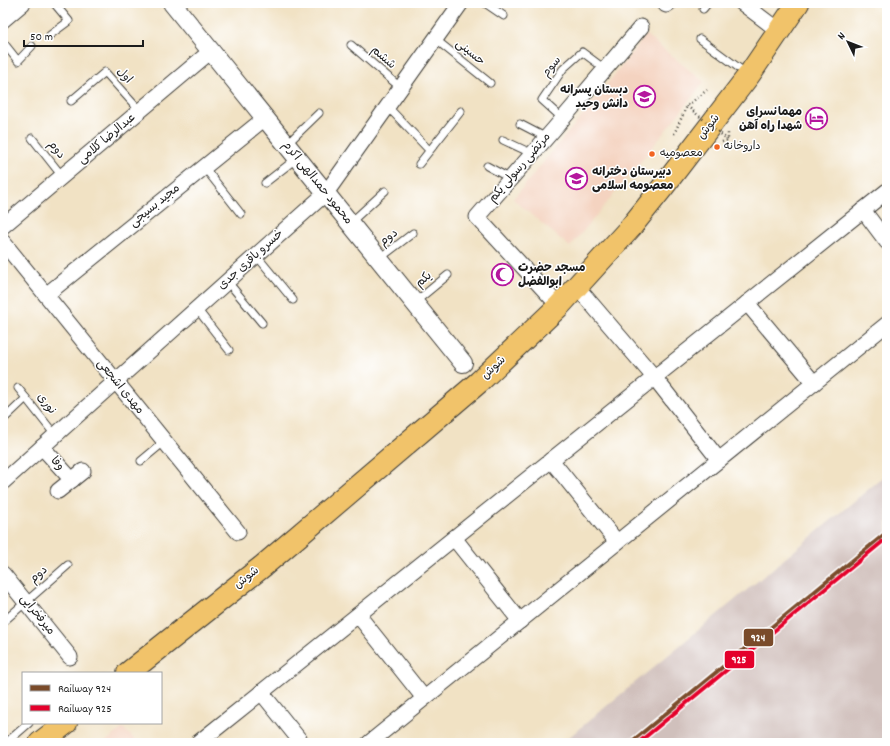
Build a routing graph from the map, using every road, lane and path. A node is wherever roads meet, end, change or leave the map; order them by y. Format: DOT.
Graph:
graph roads {
  1 [pos="23,3"];
  2 [pos="54,3"];
  3 [pos="172,3"];
  4 [pos="461,3"];
  5 [pos="485,3"];
  6 [pos="708,3"];
  7 [pos="742,3"];
  8 [pos="798,3"];
  9 [pos="703,9"];
  10 [pos="504,16"];
  11 [pos="3,20"];
  12 [pos="641,26"];
  13 [pos="779,31"];
  14 [pos="50,35"];
  15 [pos="435,39"];
  16 [pos="700,39"];
  17 [pos="3,42"];
  18 [pos="351,45"];
  19 [pos="32,46"];
  20 [pos="211,51"];
  21 [pos="605,69"];
  22 [pos="748,75"];
  23 [pos="490,83"];
  24 [pos="401,88"];
  25 [pos="707,90"];
  26 [pos="71,101"];
  27 [pos="387,106"];
  28 [pos="687,106"];
  29 [pos="140,111"];
  30 [pos="461,111"];
  31 [pos="319,113"];
  32 [pos="264,118"];
  33 [pos="563,119"];
  34 [pos="520,124"];
  35 [pos="674,134"];
  36 [pos="32,138"];
  37 [pos="547,138"];
  38 [pos="503,140"];
  39 [pos="728,140"];
  40 [pos="429,150"];
  41 [pos="292,151"];
  42 [pos="533,154"];
  43 [pos="419,164"];
  44 [pos="488,166"];
  45 [pos="204,167"];
  46 [pos="62,176"];
  47 [pos="511,179"];
  48 [pos="265,183"];
  49 [pos="385,191"];
  50 [pos="887,191"];
  51 [pos="326,193"];
  52 [pos="863,210"];
  53 [pos="241,214"];
  54 [pos="350,224"];
  55 [pos="3,226"];
  56 [pos="413,233"];
  57 [pos="3,242"];
  58 [pos="887,242"];
  59 [pos="256,255"];
  60 [pos="379,260"];
  61 [pos="448,275"];
  62 [pos="227,282"];
  63 [pos="577,287"];
  64 [pos="46,295"];
  65 [pos="293,300"];
  66 [pos="414,303"];
  67 [pos="747,303"];
  68 [pos="559,306"];
  69 [pos="196,309"];
  70 [pos="262,323"];
  71 [pos="887,324"];
  72 [pos="229,350"];
  73 [pos="463,363"];
  74 [pos="654,377"];
  75 [pos="116,381"];
  76 [pos="814,383"];
  77 [pos="18,388"];
  78 [pos="26,398"];
  79 [pos="6,417"];
  80 [pos="55,434"];
  81 [pos="164,441"];
  82 [pos="42,447"];
  83 [pos="551,460"];
  84 [pos="719,460"];
  85 [pos="141,461"];
  86 [pos="5,477"];
  87 [pos="58,491"];
  88 [pos="238,532"];
  89 [pos="454,538"];
  90 [pos="617,542"];
  91 [pos="68,564"];
  92 [pos="3,574"];
  93 [pos="26,602"];
  94 [pos="358,615"];
  95 [pos="520,621"];
  96 [pos="3,622"];
  97 [pos="70,657"];
  98 [pos="129,672"];
  99 [pos="261,692"];
  100 [pos="424,698"];
  101 [pos="28,724"];
  102 [pos="65,724"];
  103 [pos="6,743"];
  104 [pos="40,743"];
  105 [pos="198,743"];
  106 [pos="302,743"];
  107 [pos="369,743"];
  1 -- 11 [label="street"];
  2 -- 14 [label="lane"];
  3 -- 20 [label="street, محمود حمدالهی اکرم"];
  4 -- 15 [label="street, خسرو باقری جدی"];
  5 -- 10 [label="lane"];
  6 -- 9 [label="lane"];
  7 -- 13 [label="street"];
  8 -- 13 [label="main road, شوش"];
  12 -- 21 [label="street, مرتضی رسولی یکم"];
  13 -- 22 [label="main road, شوش"];
  15 -- 23 [label="lane, حسینی"];
  15 -- 24 [label="street, خسرو باقری جدی"];
  16 -- 22 [label="lane"];
  17 -- 19 [label="lane"];
  18 -- 24 [label="lane, ششم"];
  20 -- 29 [label="street, عبدالرضا کلامی"];
  20 -- 32 [label="street, محمود حمدالهی اکرم"];
  21 -- 33 [label="street, مرتضی رسولی یکم"];
  21 -- 33 [label="lane, سوم"];
  22 -- 63 [label="main road, شوش"];
  24 -- 27 [label="street, خسرو باقری جدی"];
  25 -- 28 [label="path"];
  26 -- 29 [label="lane, اول"];
  27 -- 40 [label="lane"];
  27 -- 51 [label="street, خسرو باقری جدی"];
  28 -- 35 [label="path"];
  28 -- 39 [label="path, bridge"];
  29 -- 46 [label="street, عبدالرضا کلامی"];
  30 -- 40 [label="lane"];
  31 -- 41 [label="lane"];
  32 -- 41 [label="street, محمود حمدالهی اکرم"];
  32 -- 45 [label="street, مجید بسیجی"];
  33 -- 37 [label="street, مرتضی رسولی یکم"];
  34 -- 37 [label="lane"];
  36 -- 46 [label="lane, دوم"];
  37 -- 42 [label="street, مرتضی رسولی یکم"];
  38 -- 42 [label="lane"];
  40 -- 43 [label="lane"];
  41 -- 48 [label="lane"];
  41 -- 51 [label="street, محمود حمدالهی اکرم"];
  42 -- 47 [label="street, مرتضی رسولی یکم"];
  44 -- 47 [label="lane"];
  45 -- 53 [label="lane"];
  45 -- 64 [label="street, مجید بسیجی"];
  46 -- 55 [label="street, عبدالرضا کلامی"];
  47 -- 68 [label="street, مرتضی رسولی یکم"];
  49 -- 54 [label="lane"];
  50 -- 52 [label="street"];
  51 -- 54 [label="street, محمود حمدالهی اکرم"];
  51 -- 59 [label="street, خسرو باقری جدی"];
  52 -- 58 [label="street"];
  52 -- 67 [label="street"];
  54 -- 60 [label="street, محمود حمدالهی اکرم"];
  56 -- 60 [label="lane, دوم"];
  57 -- 64 [label="street, مهدی اشجعی"];
  59 -- 62 [label="street, خسرو باقری جدی"];
  59 -- 65 [label="lane"];
  60 -- 66 [label="street, محمود حمدالهی اکرم"];
  61 -- 66 [label="lane, یکم"];
  62 -- 69 [label="street, خسرو باقری جدی"];
  62 -- 70 [label="lane"];
  63 -- 68 [label="main road, شوش"];
  63 -- 74 [label="street"];
  64 -- 75 [label="street, مهدی اشجعی"];
  66 -- 73 [label="street, محمود حمدالهی اکرم"];
  67 -- 74 [label="street"];
  67 -- 76 [label="street"];
  68 -- 98 [label="main road, شوش"];
  69 -- 72 [label="lane"];
  69 -- 75 [label="street, خسرو باقری جدی"];
  71 -- 76 [label="street"];
  74 -- 83 [label="street"];
  74 -- 84 [label="street"];
  75 -- 80 [label="street, خسرو باقری جدی"];
  75 -- 81 [label="street, مهدی اشجعی"];
  76 -- 84 [label="street"];
  77 -- 78 [label="lane, نوری"];
  78 -- 79 [label="lane"];
  78 -- 80 [label="lane, نوری"];
  80 -- 82 [label="street, خسرو باقری جدی"];
  81 -- 85 [label="lane"];
  81 -- 88 [label="street, مهدی اشجعی"];
  82 -- 86 [label="street, خسرو باقری جدی"];
  82 -- 87 [label="street, وفا"];
  83 -- 89 [label="street"];
  83 -- 90 [label="street"];
  84 -- 90 [label="street"];
  89 -- 94 [label="street"];
  89 -- 95 [label="street"];
  90 -- 95 [label="street"];
  91 -- 93 [label="lane, دوم"];
  92 -- 93 [label="street, میرفخرایی"];
  93 -- 96 [label="lane"];
  93 -- 97 [label="street, میرفخرایی"];
  94 -- 99 [label="street"];
  94 -- 100 [label="street"];
  95 -- 100 [label="street"];
  99 -- 105 [label="street"];
  99 -- 106 [label="street"];
  100 -- 107 [label="street"];
  101 -- 103 [label="lane"];
  102 -- 104 [label="main road"];
}
